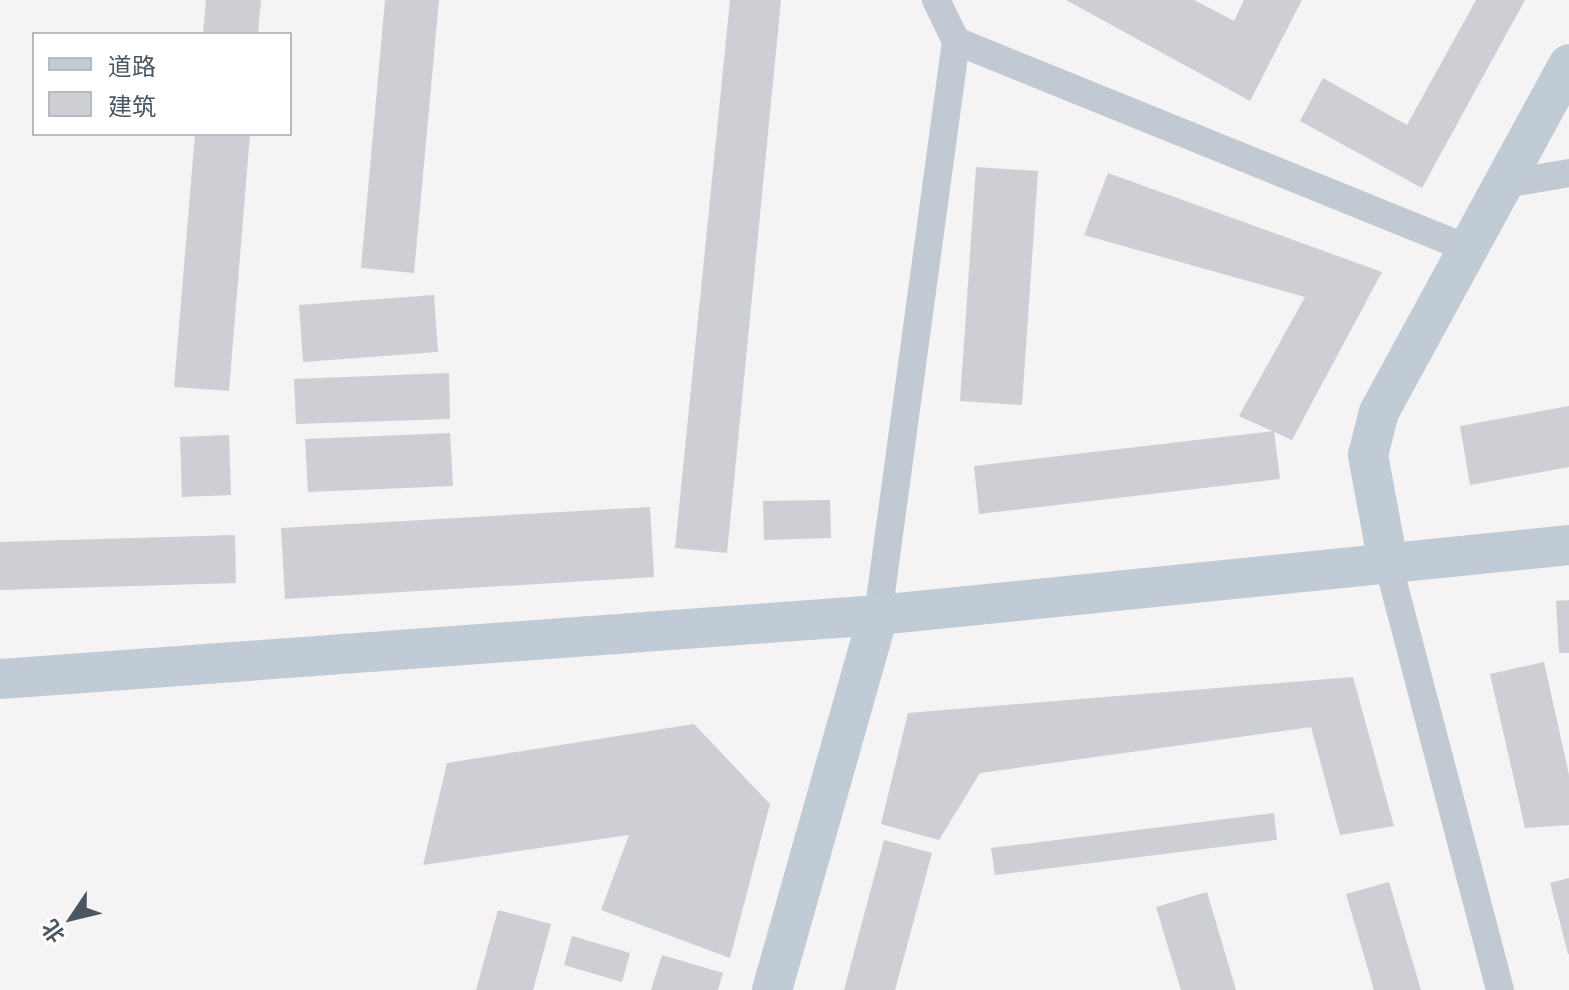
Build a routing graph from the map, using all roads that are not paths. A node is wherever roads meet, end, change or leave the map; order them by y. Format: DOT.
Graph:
graph roads {
  1 [pos="936,0"];
  2 [pos="956,41"];
  3 [pos="1569,64"];
  4 [pos="1569,173"];
  5 [pos="1499,185"];
  6 [pos="1464,247"];
  7 [pos="1569,545"];
  8 [pos="1388,563"];
  9 [pos="878,615"];
  10 [pos="0,679"];
  11 [pos="772,990"];
  12 [pos="1500,990"];
  1 -- 2 [label="street"];
  2 -- 6 [label="street"];
  2 -- 9 [label="street"];
  3 -- 5 [label="street"];
  4 -- 5 [label="street"];
  5 -- 6 [label="street"];
  6 -- 8 [label="street"];
  7 -- 8 [label="street"];
  8 -- 9 [label="street"];
  8 -- 12 [label="street"];
  9 -- 10 [label="street"];
  9 -- 11 [label="street"];
}
